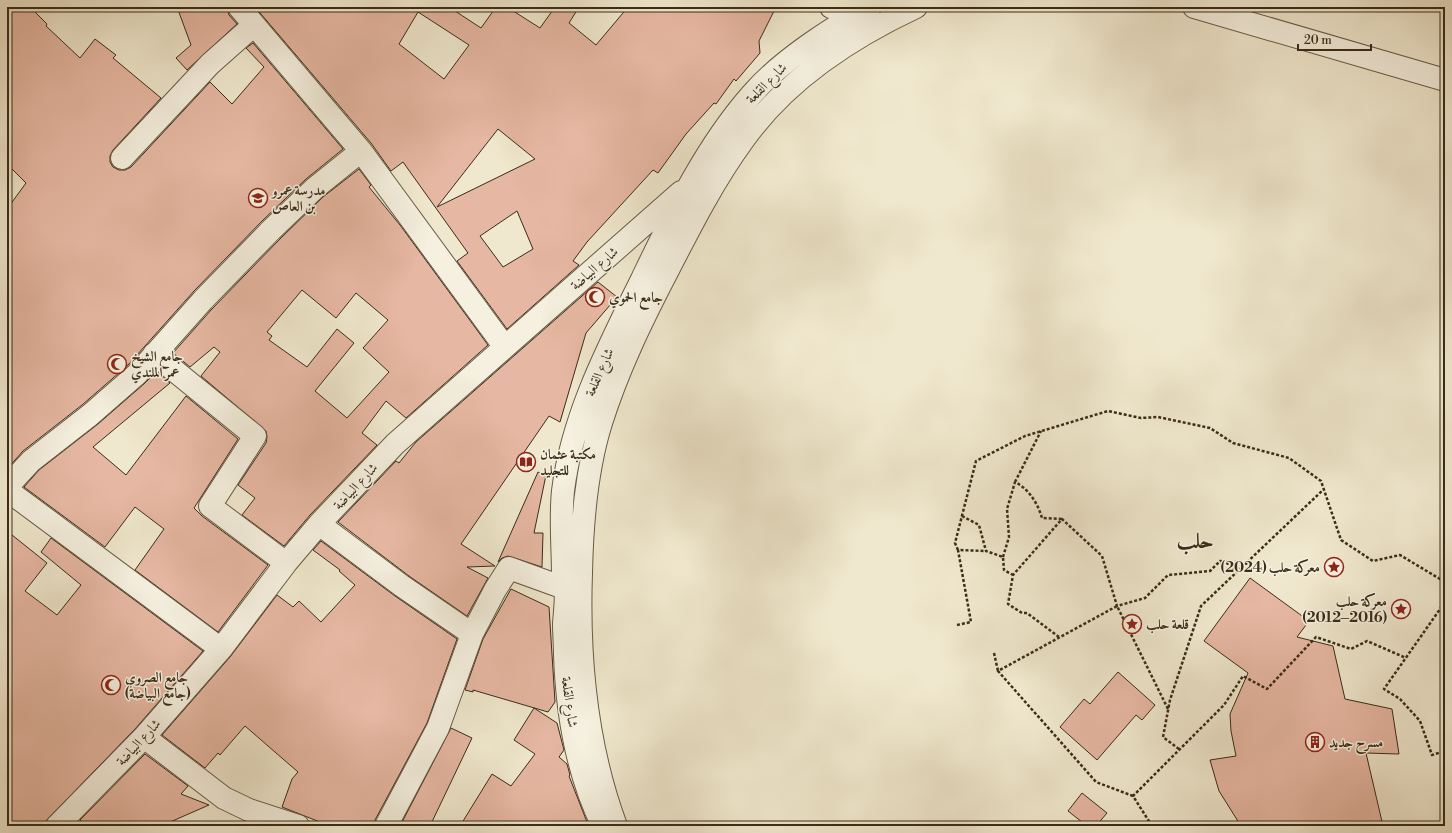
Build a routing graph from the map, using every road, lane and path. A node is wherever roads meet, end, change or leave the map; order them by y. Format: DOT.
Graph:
graph roads {
  1 [pos="239,7"];
  2 [pos="831,7"];
  3 [pos="916,7"];
  4 [pos="1194,7"];
  5 [pos="861,12"];
  6 [pos="254,26"];
  7 [pos="1445,80"];
  8 [pos="361,151"];
  9 [pos="122,158"];
  10 [pos="691,183"];
  11 [pos="504,346"];
  12 [pos="154,354"];
  13 [pos="1042,431"];
  14 [pos="1015,482"];
  15 [pos="7,489"];
  16 [pos="1324,489"];
  17 [pos="962,516"];
  18 [pos="1062,520"];
  19 [pos="319,524"];
  20 [pos="958,550"];
  21 [pos="986,551"];
  22 [pos="1003,557"];
  23 [pos="286,563"];
  24 [pos="1247,563"];
  25 [pos="1013,575"];
  26 [pos="1445,582"];
  27 [pos="567,589"];
  28 [pos="1445,602"];
  29 [pos="1117,606"];
  30 [pos="958,625"];
  31 [pos="472,634"];
  32 [pos="1060,637"];
  33 [pos="221,649"];
  34 [pos="994,653"];
  35 [pos="1406,658"];
  36 [pos="998,671"];
  37 [pos="1168,709"];
  38 [pos="144,737"];
  39 [pos="1179,750"];
  40 [pos="1445,751"];
  41 [pos="1133,796"];
  42 [pos="57,826"];
  43 [pos="298,826"];
  44 [pos="386,826"];
  45 [pos="603,826"];
  46 [pos="616,826"];
  47 [pos="1152,826"];
  1 -- 6 [label="street"];
  2 -- 5 [label="street"];
  3 -- 46 [label="street"];
  4 -- 7 [label="street"];
  5 -- 10 [label="street, شارع القلعة"];
  6 -- 8 [label="street"];
  6 -- 9 [label="street"];
  8 -- 11 [label="street"];
  8 -- 12 [label="street"];
  10 -- 11 [label="street, شارع البياضة"];
  10 -- 27 [label="street, شارع القلعة"];
  11 -- 19 [label="street, شارع البياضة"];
  12 -- 15 [label="street"];
  12 -- 23 [label="street"];
  13 -- 14 [label="path"];
  13 -- 16 [label="path"];
  13 -- 17 [label="path"];
  14 -- 18 [label="path"];
  14 -- 22 [label="path"];
  15 -- 33 [label="street"];
  16 -- 24 [label="path"];
  16 -- 26 [label="path"];
  17 -- 20 [label="path"];
  17 -- 21 [label="path"];
  18 -- 25 [label="path"];
  18 -- 29 [label="path"];
  19 -- 23 [label="street, شارع البياضة"];
  19 -- 31 [label="street"];
  20 -- 21 [label="path"];
  20 -- 30 [label="path"];
  21 -- 22 [label="path"];
  22 -- 25 [label="path"];
  23 -- 33 [label="street, شارع البياضة"];
  24 -- 29 [label="path"];
  24 -- 37 [label="path"];
  25 -- 32 [label="path"];
  27 -- 31 [label="street"];
  27 -- 45 [label="street, شارع القلعة"];
  28 -- 35 [label="path"];
  29 -- 32 [label="path"];
  29 -- 37 [label="path"];
  31 -- 44 [label="street"];
  32 -- 36 [label="path"];
  33 -- 38 [label="street, شارع البياضة"];
  34 -- 36 [label="path"];
  35 -- 39 [label="path"];
  35 -- 40 [label="path"];
  36 -- 41 [label="path"];
  37 -- 39 [label="path"];
  38 -- 42 [label="street, شارع البياضة"];
  38 -- 43 [label="street"];
  39 -- 41 [label="path"];
  41 -- 47 [label="path"];
}
